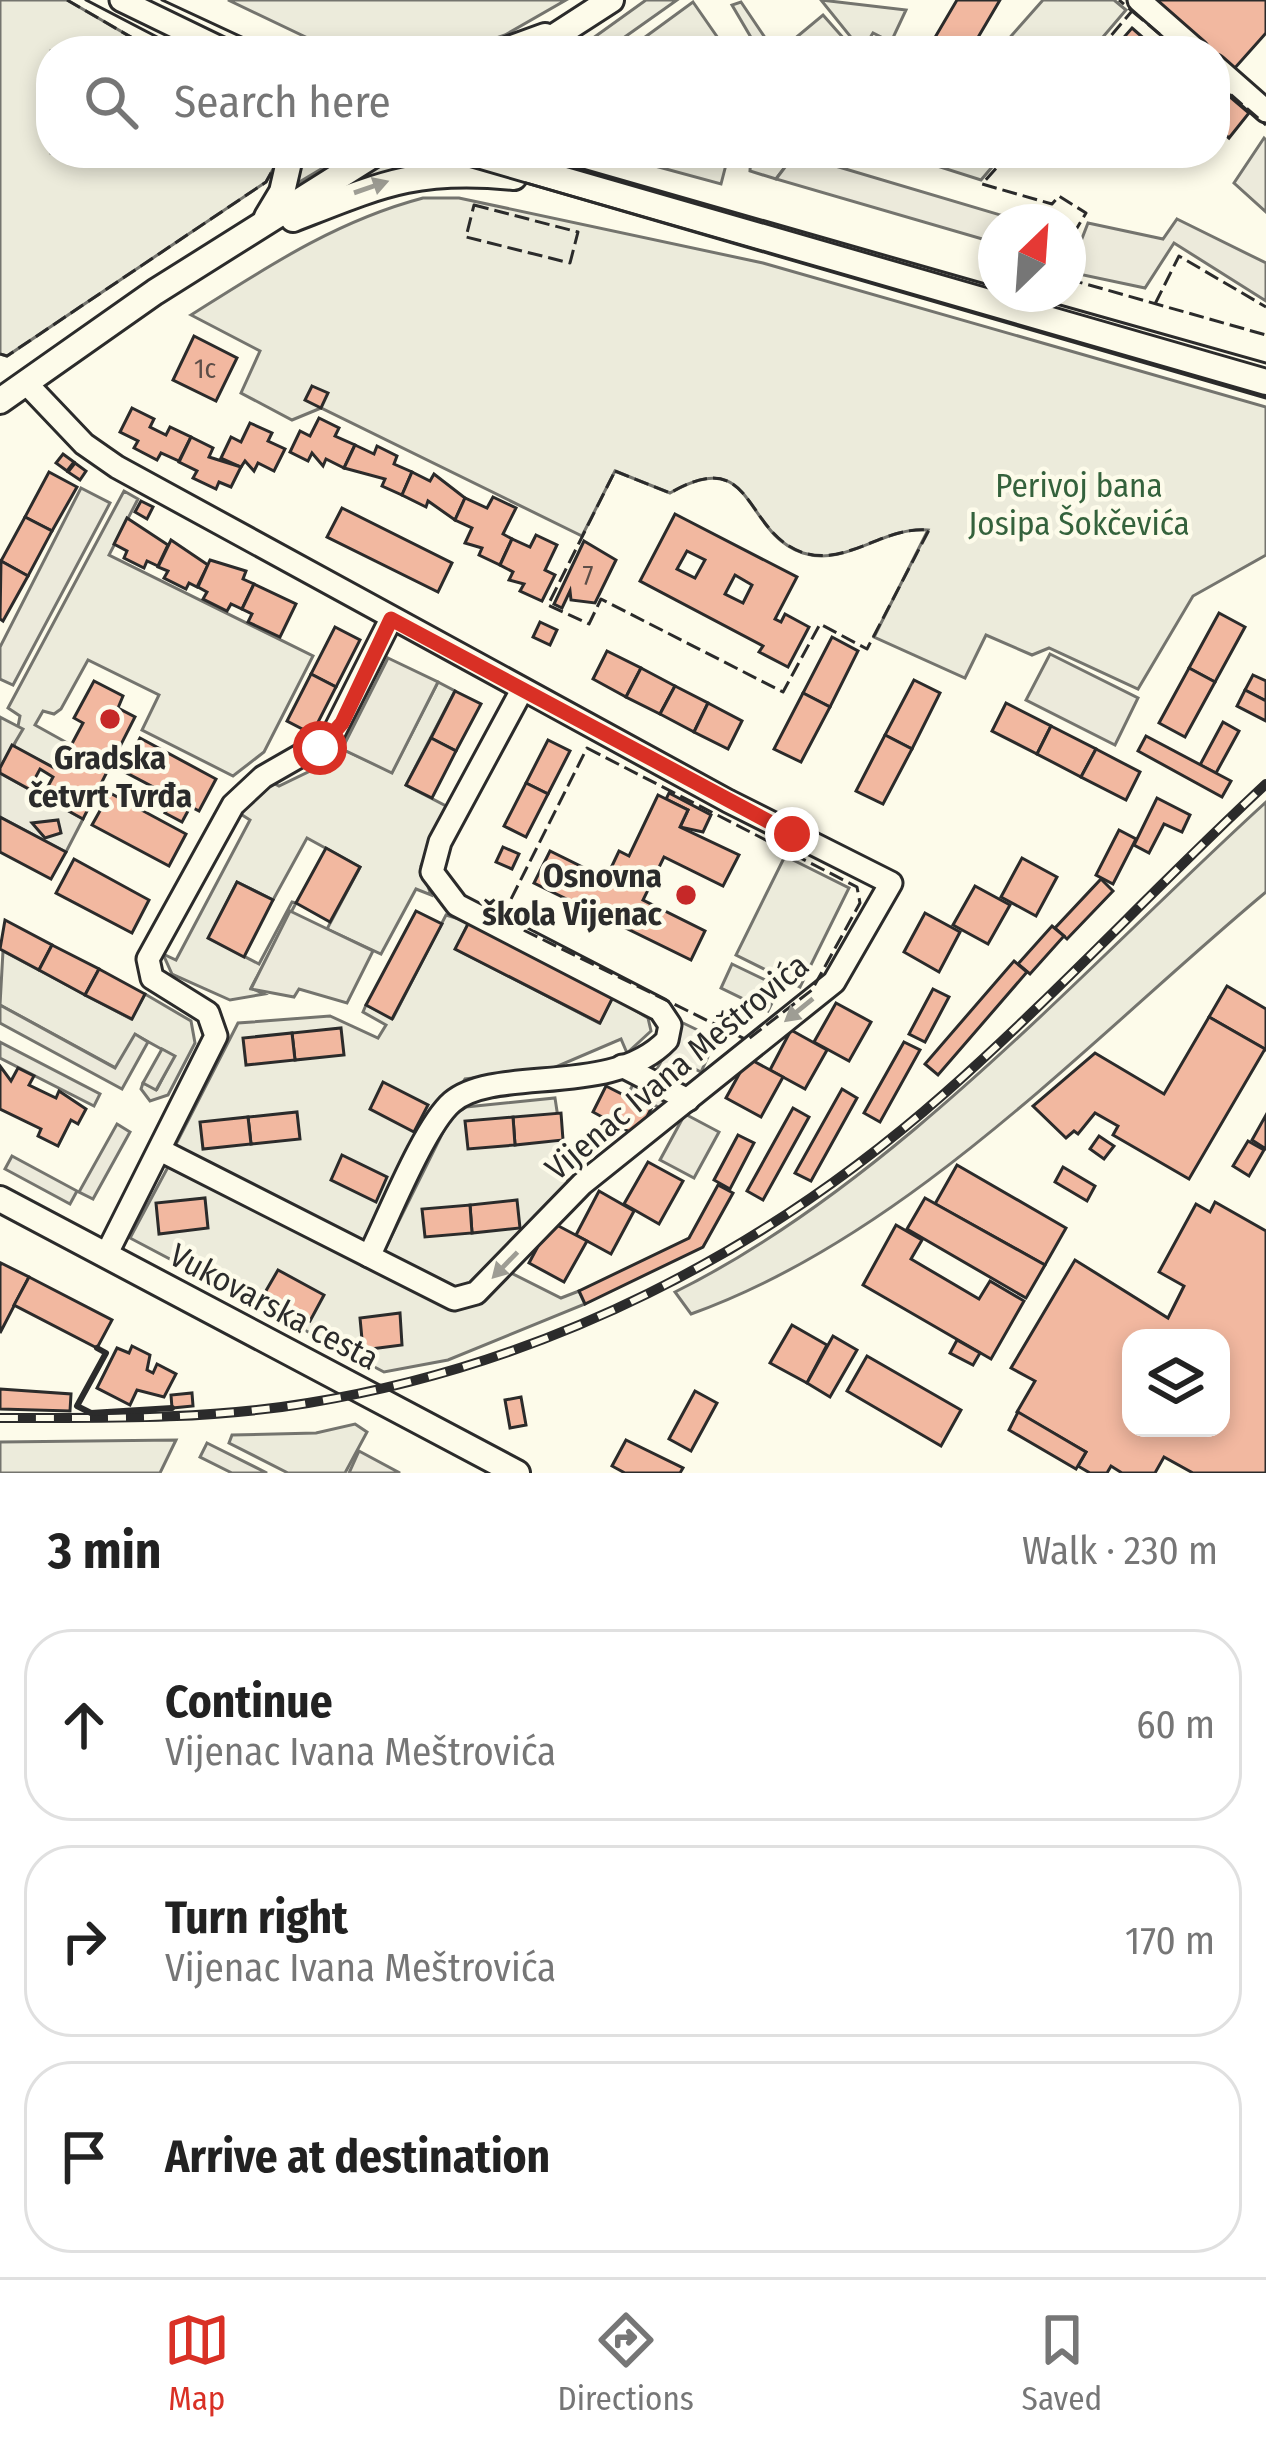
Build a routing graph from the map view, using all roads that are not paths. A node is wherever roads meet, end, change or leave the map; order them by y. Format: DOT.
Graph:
graph roads {
  1 [pos="121,0"];
  2 [pos="611,0"];
  3 [pos="1139,0"];
  4 [pos="160,9"];
  5 [pos="202,36"];
  6 [pos="556,36"];
  7 [pos="1180,36"];
  8 [pos="1230,79"];
  9 [pos="1266,111"];
  10 [pos="288,168"];
  11 [pos="352,168"];
  12 [pos="520,168"];
  13 [pos="550,168"];
  14 [pos="578,186"];
  15 [pos="261,225"];
  16 [pos="1266,382"];
  17 [pos="26,383"];
  18 [pos="0,401"];
  19 [pos="391,619"];
  20 [pos="522,690"];
  21 [pos="622,1066"];
  22 [pos="688,1100"];
  23 [pos="160,1150"];
  24 [pos="0,1199"];
  25 [pos="106,1255"];
  26 [pos="369,1256"];
  27 [pos="517,1473"];
  1 -- 4 [label="street"];
  2 -- 6 [label="main road"];
  3 -- 7 [label="street"];
  4 -- 5 [label="street"];
  8 -- 9 [label="street"];
  10 -- 15 [label="main road"];
  11 -- 15 [label="main road"];
  12 -- 14 [label="main road"];
  13 -- 14 [label="main road"];
  15 -- 14 [label="main road, one-way"];
  14 -- 16 [label="main road"];
  15 -- 17 [label="main road"];
  17 -- 18 [label="main road"];
  17 -- 19 [label="street, Vijenac Ivana Meštrovića"];
  19 -- 20 [label="street, Vijenac Ivana Meštrovića"];
  19 -- 23 [label="street"];
  20 -- 21 [label="street, Vijenac Ivana Meštrovića"];
  20 -- 22 [label="street, Vijenac Ivana Meštrovića, one-way"];
  21 -- 22 [label="street"];
  21 -- 26 [label="street, Vijenac Ivana Meštrovića"];
  22 -- 26 [label="street, Vijenac Ivana Meštrovića, one-way"];
  23 -- 25 [label="street"];
  23 -- 26 [label="street, Vijenac Ivana Meštrovića"];
  24 -- 25 [label="main road, Vukovarska cesta"];
  25 -- 27 [label="main road, Vukovarska cesta"];
}
